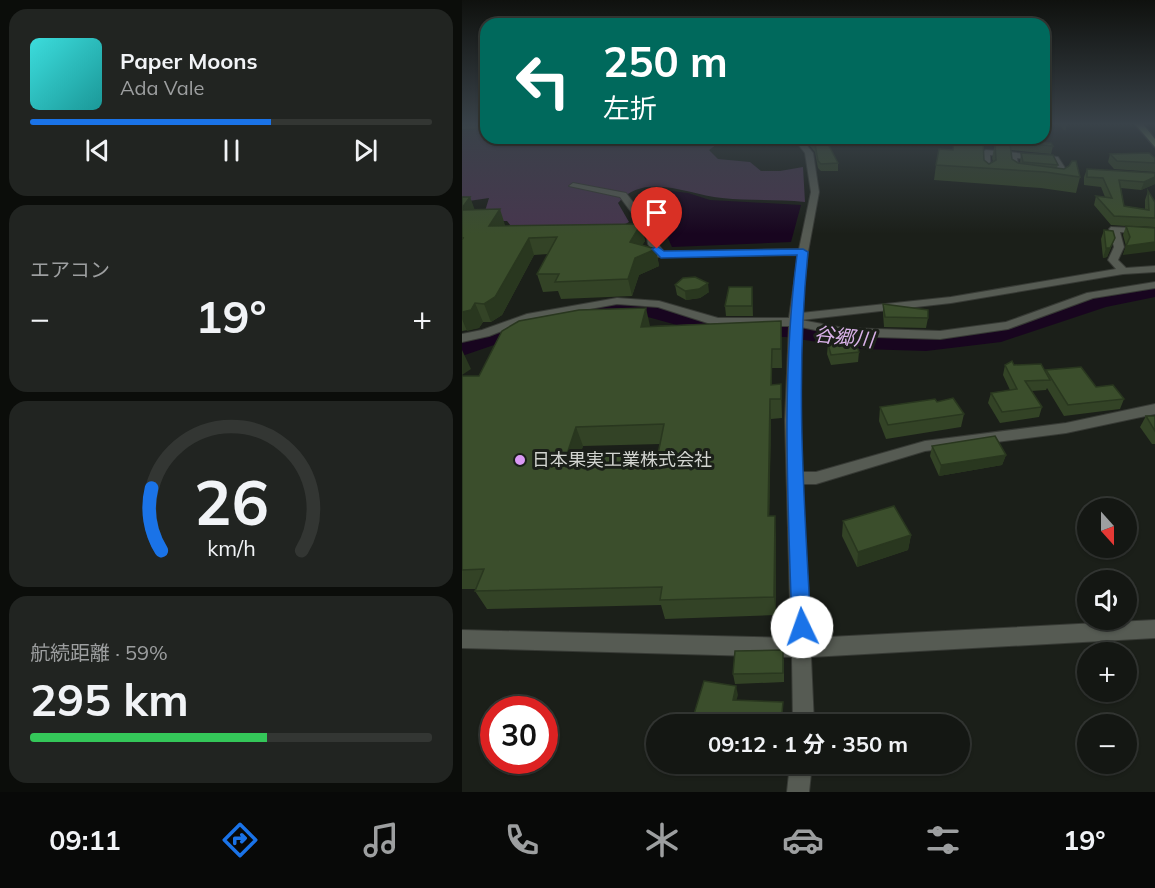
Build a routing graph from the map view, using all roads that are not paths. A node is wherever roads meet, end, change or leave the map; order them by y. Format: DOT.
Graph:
graph roads {
  1 [pos="810,160"];
  2 [pos="986,160"];
  3 [pos="1014,160"];
  4 [pos="1056,160"];
  5 [pos="1063,171"];
  6 [pos="1074,172"];
  7 [pos="987,175"];
  8 [pos="573,186"];
  9 [pos="1155,232"];
  10 [pos="803,252"];
  11 [pos="1155,269"];
  12 [pos="1124,271"];
  13 [pos="1155,285"];
  14 [pos="795,326"];
  15 [pos="462,338"];
  16 [pos="1155,409"];
  17 [pos="795,478"];
  18 [pos="1155,629"];
  19 [pos="462,639"];
  20 [pos="803,648"];
  21 [pos="804,714"];
  22 [pos="800,774"];
  23 [pos="798,792"];
  1 -- 10 [label="street"];
  2 -- 7 [label="street"];
  3 -- 5 [label="street"];
  4 -- 5 [label="street"];
  5 -- 6 [label="street"];
  8 -- 10 [label="street"];
  9 -- 12 [label="street"];
  10 -- 14 [label="street"];
  11 -- 12 [label="street"];
  12 -- 14 [label="street"];
  13 -- 14 [label="street"];
  14 -- 15 [label="street"];
  14 -- 17 [label="street"];
  16 -- 17 [label="street"];
  17 -- 20 [label="street"];
  18 -- 20 [label="street"];
  19 -- 20 [label="street"];
  20 -- 21 [label="street"];
  22 -- 23 [label="street"];
}
